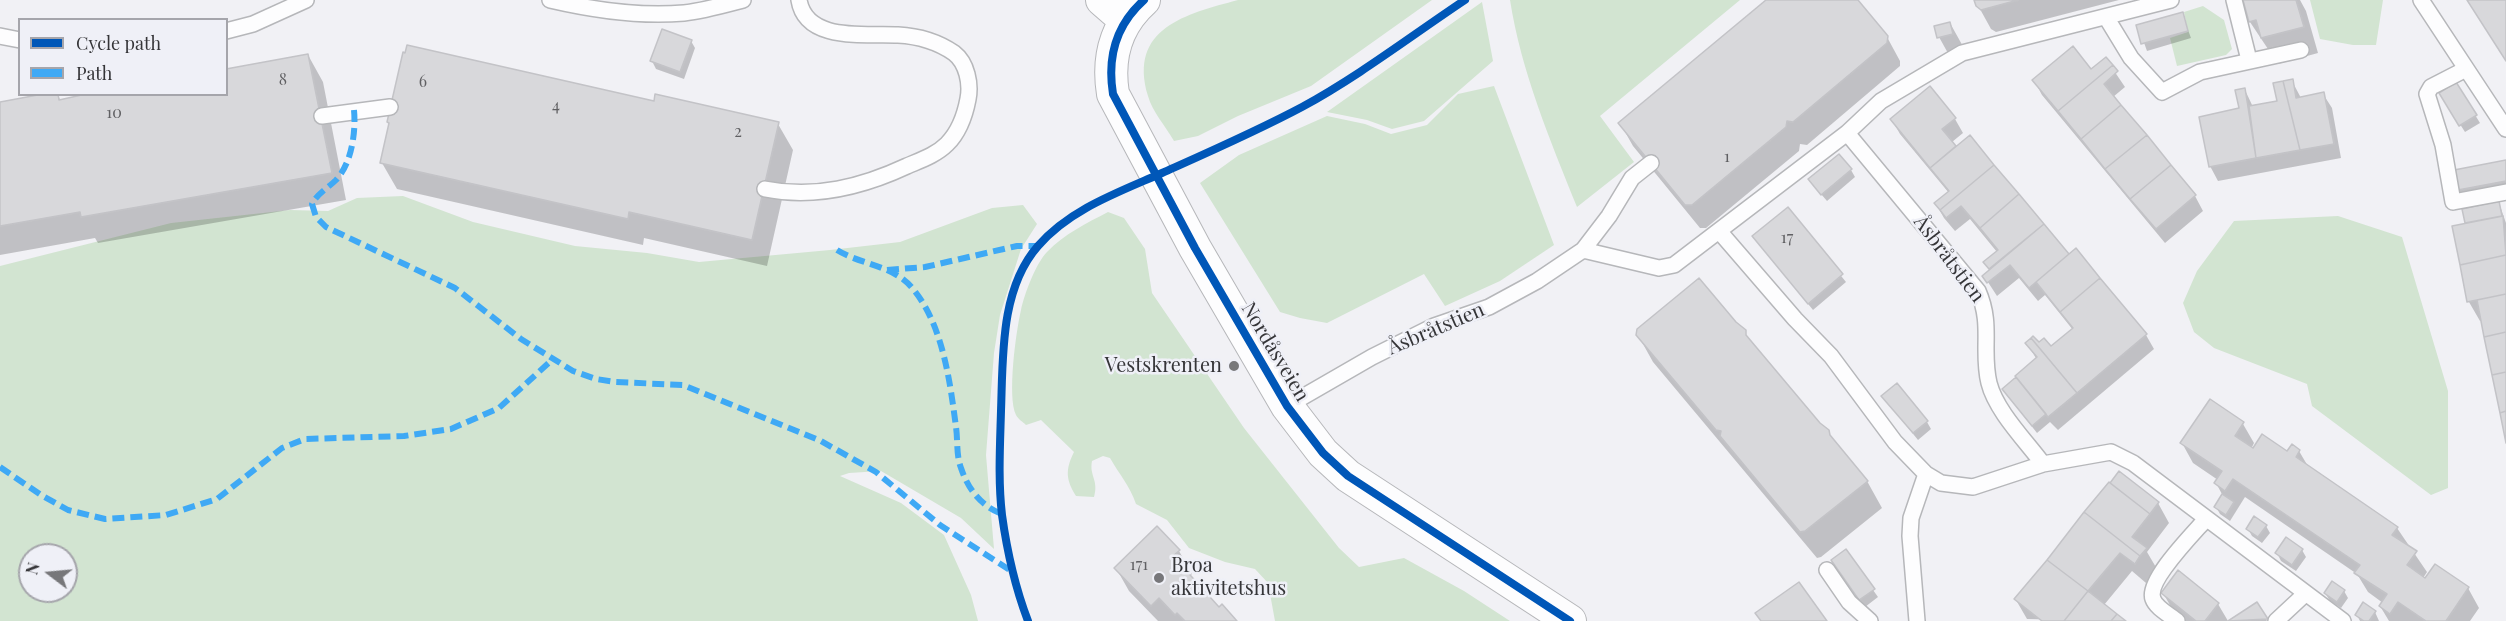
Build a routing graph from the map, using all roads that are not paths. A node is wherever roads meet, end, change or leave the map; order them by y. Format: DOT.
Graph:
graph roads {
  1 [pos="306,0"];
  2 [pos="550,0"];
  3 [pos="743,0"];
  4 [pos="798,0"];
  5 [pos="1102,0"];
  6 [pos="2171,0"];
  7 [pos="2234,0"];
  8 [pos="2421,0"];
  9 [pos="1135,10"];
  10 [pos="2106,17"];
  11 [pos="228,30"];
  12 [pos="0,36"];
  13 [pos="18,40"];
  14 [pos="2301,50"];
  15 [pos="2249,60"];
  16 [pos="2466,69"];
  17 [pos="390,107"];
  18 [pos="322,116"];
  19 [pos="2506,129"];
  20 [pos="1847,133"];
  21 [pos="1651,163"];
  22 [pos="765,189"];
  23 [pos="2506,192"];
  24 [pos="1719,231"];
  25 [pos="1583,250"];
  26 [pos="1287,406"];
  27 [pos="2043,464"];
  28 [pos="1926,474"];
  29 [pos="2206,519"];
  30 [pos="1827,570"];
  31 [pos="2305,594"];
  32 [pos="1570,621"];
  33 [pos="1870,621"];
  34 [pos="1917,621"];
  35 [pos="2177,621"];
  36 [pos="2276,621"];
  37 [pos="2343,621"];
  1 -- 11 [label="lane"];
  2 -- 3 [label="lane"];
  4 -- 22 [label="lane"];
  5 -- 9 [label="street"];
  6 -- 10 [label="lane"];
  7 -- 15 [label="lane"];
  8 -- 16 [label="lane"];
  9 -- 26 [label="street, Nordåsveien"];
  10 -- 15 [label="lane"];
  10 -- 20 [label="lane"];
  12 -- 13 [label="lane"];
  14 -- 15 [label="lane"];
  16 -- 19 [label="lane"];
  16 -- 23 [label="lane"];
  17 -- 18 [label="lane"];
  20 -- 24 [label="lane"];
  20 -- 27 [label="lane, Åsbråtstien"];
  21 -- 25 [label="lane, Åsbråtstien"];
  24 -- 25 [label="lane"];
  24 -- 28 [label="lane"];
  25 -- 26 [label="lane, Åsbråtstien"];
  26 -- 32 [label="street, Nordåsveien"];
  27 -- 28 [label="lane"];
  27 -- 29 [label="lane"];
  28 -- 34 [label="lane"];
  29 -- 31 [label="lane"];
  29 -- 35 [label="lane"];
  30 -- 33 [label="lane"];
  31 -- 36 [label="lane"];
  31 -- 37 [label="lane"];
}
